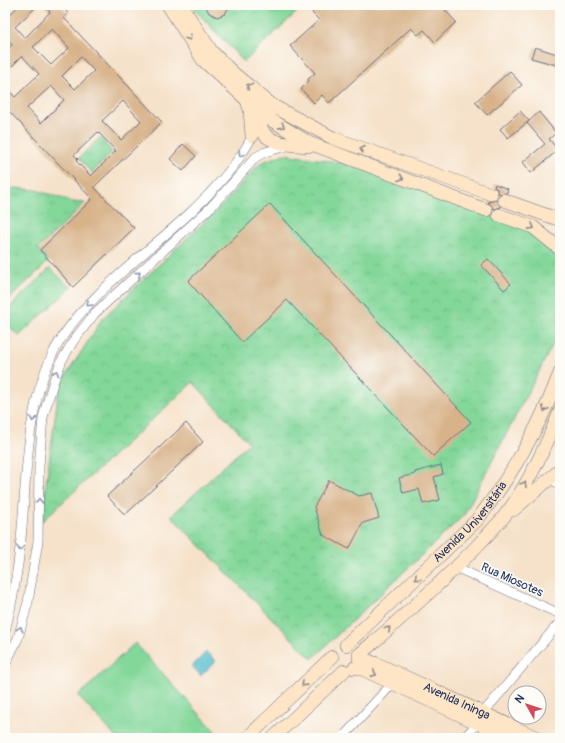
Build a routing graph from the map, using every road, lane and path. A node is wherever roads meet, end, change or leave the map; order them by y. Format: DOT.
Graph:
graph roads {
  1 [pos="168,5"];
  2 [pos="181,5"];
  3 [pos="247,100"];
  4 [pos="280,110"];
  5 [pos="263,118"];
  6 [pos="252,136"];
  7 [pos="295,145"];
  8 [pos="321,148"];
  9 [pos="463,184"];
  10 [pos="491,194"];
  11 [pos="457,199"];
  12 [pos="504,200"];
  13 [pos="486,210"];
  14 [pos="499,215"];
  15 [pos="560,220"];
  16 [pos="560,249"];
  17 [pos="559,379"];
  18 [pos="560,412"];
  19 [pos="560,470"];
  20 [pos="555,481"];
  21 [pos="502,518"];
  22 [pos="476,521"];
  23 [pos="489,532"];
  24 [pos="455,567"];
  25 [pos="560,614"];
  26 [pos="560,622"];
  27 [pos="5,631"];
  28 [pos="346,645"];
  29 [pos="332,657"];
  30 [pos="354,663"];
  31 [pos="5,665"];
  32 [pos="396,679"];
  33 [pos="480,718"];
  34 [pos="247,738"];
  35 [pos="273,738"];
  36 [pos="342,738"];
  37 [pos="464,738"];
  38 [pos="510,738"];
  39 [pos="537,738"];
  1 -- 3 [label="main road, one-way"];
  4 -- 2 [label="main road, one-way"];
  3 -- 5 [label="main road"];
  3 -- 6 [label="main road"];
  4 -- 5 [label="main road"];
  9 -- 4 [label="main road, one-way"];
  5 -- 6 [label="street"];
  5 -- 7 [label="main road"];
  5 -- 8 [label="main road, one-way"];
  6 -- 27 [label="street, one-way"];
  7 -- 8 [label="main road"];
  31 -- 7 [label="street, one-way"];
  8 -- 11 [label="main road, one-way"];
  9 -- 10 [label="main road"];
  9 -- 11 [label="main road"];
  11 -- 13 [label="main road"];
  12 -- 15 [label="main road"];
  14 -- 16 [label="main road, one-way"];
  17 -- 22 [label="main road, Avenida Universitária, one-way"];
  21 -- 18 [label="main road, Avenida Universitária, one-way"];
  19 -- 20 [label="main road"];
  20 -- 21 [label="main road"];
  21 -- 23 [label="main road, Avenida Universitária"];
  22 -- 23 [label="main road"];
  22 -- 28 [label="main road, Avenida Universitária, one-way"];
  23 -- 24 [label="main road, Avenida Universitária"];
  24 -- 25 [label="street, Rua Miosotes"];
  30 -- 24 [label="main road, Avenida Universitária, one-way"];
  26 -- 33 [label="street"];
  28 -- 29 [label="main road, Avenida Universitária"];
  28 -- 30 [label="main road"];
  29 -- 30 [label="main road"];
  29 -- 34 [label="main road, one-way"];
  30 -- 32 [label="main road, Avenida Ininga"];
  30 -- 35 [label="main road, Avenida Universitária"];
  32 -- 33 [label="main road, Avenida Ininga"];
  32 -- 36 [label="street"];
  33 -- 37 [label="street"];
  33 -- 38 [label="main road, Avenida Ininga"];
  33 -- 39 [label="main road, Avenida Ininga"];
}
